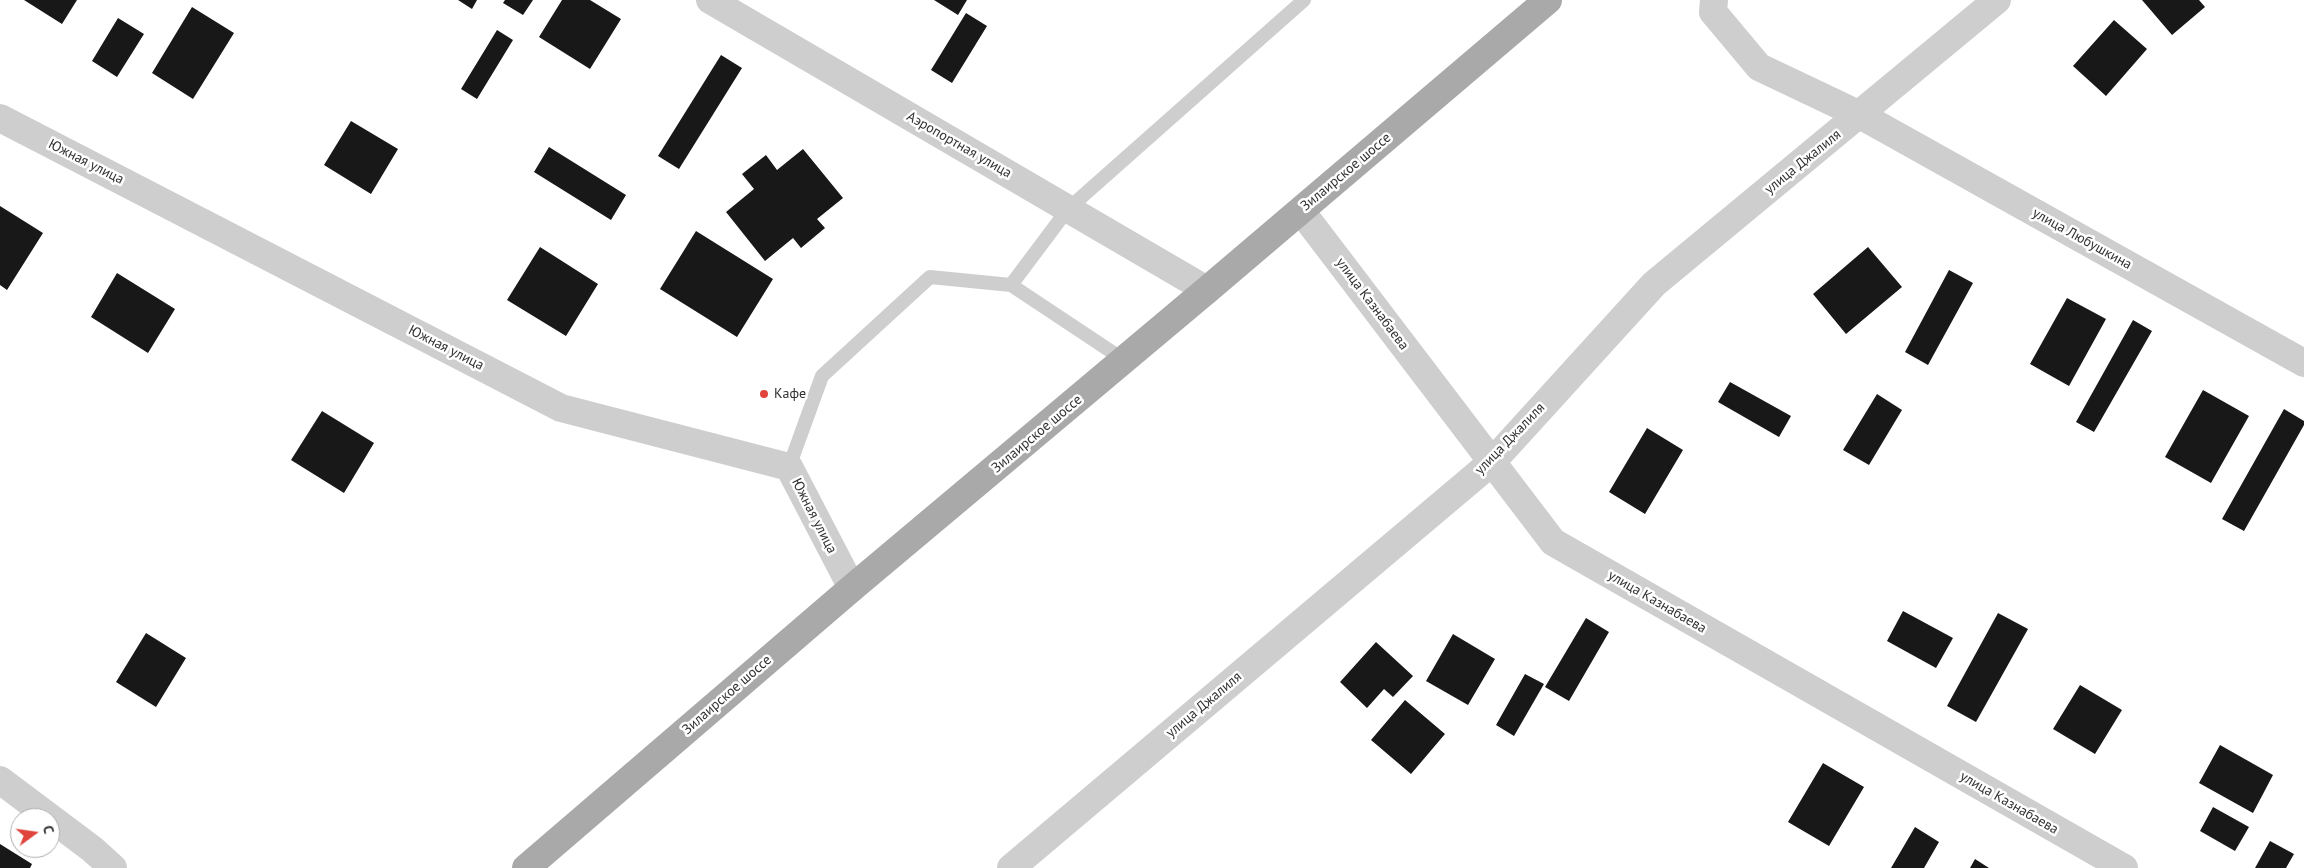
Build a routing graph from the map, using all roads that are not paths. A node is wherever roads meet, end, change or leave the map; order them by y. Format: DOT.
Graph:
graph roads {
  1 [pos="710,0"];
  2 [pos="1304,0"];
  3 [pos="1548,0"];
  4 [pos="1714,0"];
  5 [pos="1997,0"];
  6 [pos="1860,115"];
  7 [pos="0,118"];
  8 [pos="1068,209"];
  9 [pos="1301,211"];
  10 [pos="1011,285"];
  11 [pos="1207,290"];
  12 [pos="1124,360"];
  13 [pos="2304,363"];
  14 [pos="1492,462"];
  15 [pos="789,467"];
  16 [pos="852,588"];
  17 [pos="0,780"];
  18 [pos="1026,864"];
  19 [pos="113,868"];
  20 [pos="526,868"];
  21 [pos="2124,868"];
  1 -- 8 [label="street, Аэропортная улица"];
  2 -- 8 [label="lane"];
  3 -- 9 [label="main road, Зилаирское шоссе"];
  4 -- 6 [label="street, улица Любушкина"];
  5 -- 6 [label="street, улица Джалиля"];
  6 -- 13 [label="street, улица Любушкина"];
  6 -- 14 [label="street, улица Джалиля"];
  7 -- 15 [label="street, Южная улица"];
  8 -- 10 [label="lane"];
  8 -- 11 [label="street, Аэропортная улица"];
  9 -- 11 [label="main road, Зилаирское шоссе"];
  9 -- 14 [label="street, улица Казнабаева"];
  10 -- 12 [label="lane"];
  10 -- 15 [label="lane"];
  11 -- 12 [label="main road, Зилаирское шоссе"];
  12 -- 16 [label="main road, Зилаирское шоссе"];
  14 -- 18 [label="street, улица Джалиля"];
  14 -- 21 [label="street, улица Казнабаева"];
  15 -- 16 [label="street, Южная улица"];
  16 -- 20 [label="main road, Зилаирское шоссе"];
  17 -- 19 [label="street"];
}
